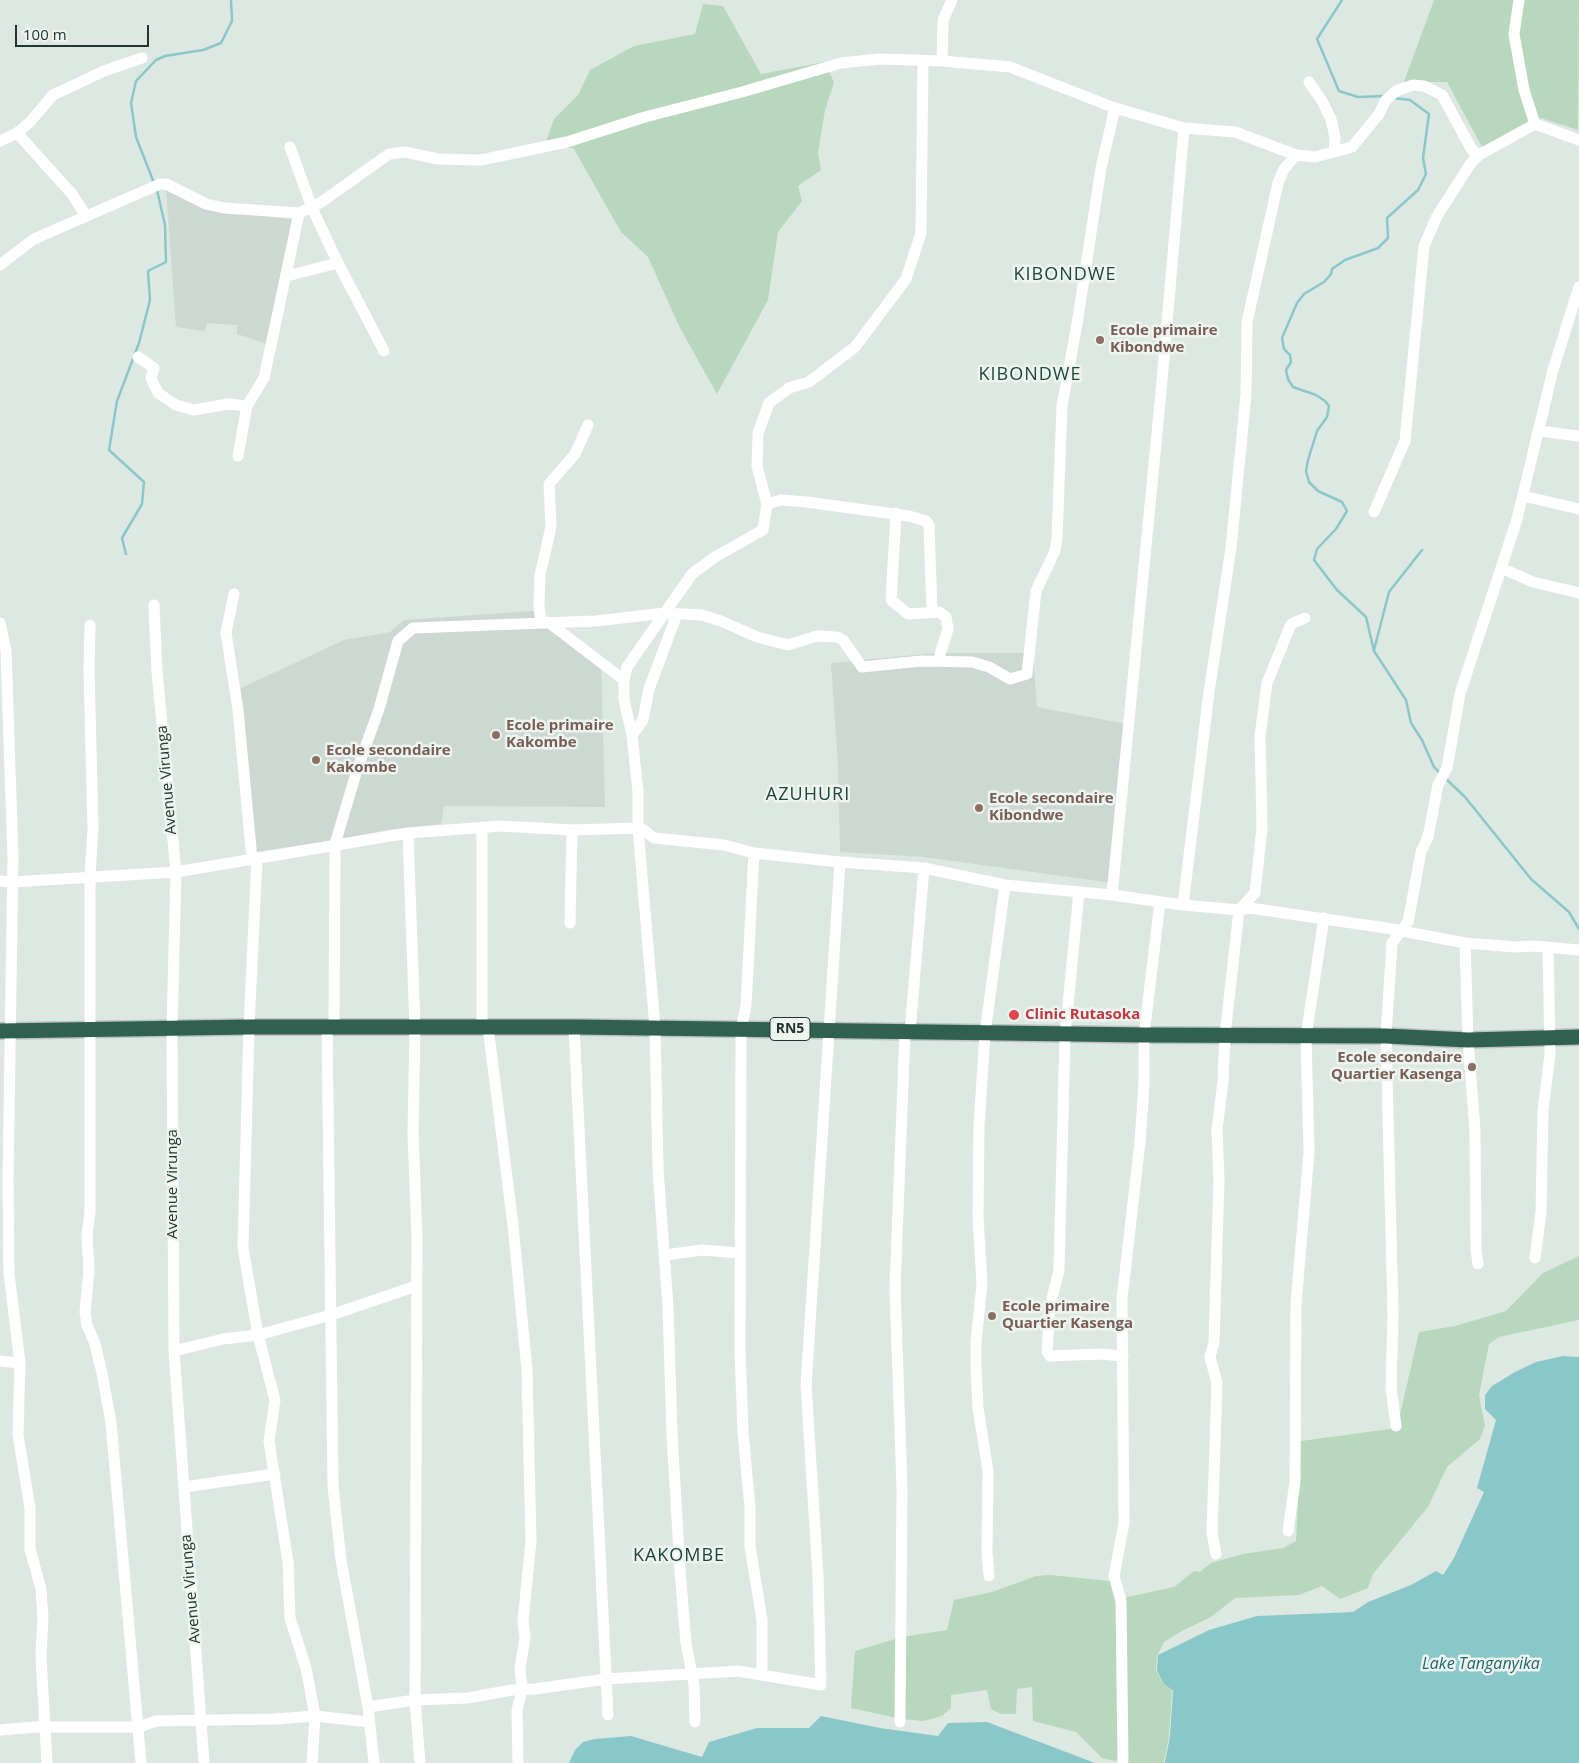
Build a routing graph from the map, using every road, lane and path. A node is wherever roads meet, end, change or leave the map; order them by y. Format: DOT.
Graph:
graph roads {
  1 [pos="1519,0"];
  2 [pos="951,1"];
  3 [pos="142,58"];
  4 [pos="942,60"];
  5 [pos="923,62"];
  6 [pos="1309,82"];
  7 [pos="1115,108"];
  8 [pos="1535,124"];
  9 [pos="1184,128"];
  10 [pos="17,133"];
  11 [pos="0,140"];
  12 [pos="1579,140"];
  13 [pos="290,147"];
  14 [pos="1334,152"];
  15 [pos="1296,155"];
  16 [pos="1479,155"];
  17 [pos="312,208"];
  18 [pos="299,213"];
  19 [pos="86,216"];
  20 [pos="338,263"];
  21 [pos="0,265"];
  22 [pos="287,276"];
  23 [pos="1579,287"];
  24 [pos="384,351"];
  25 [pos="138,357"];
  26 [pos="247,406"];
  27 [pos="588,425"];
  28 [pos="1540,431"];
  29 [pos="1579,436"];
  30 [pos="238,456"];
  31 [pos="1523,496"];
  32 [pos="766,504"];
  33 [pos="1579,509"];
  34 [pos="1374,512"];
  35 [pos="896,514"];
  36 [pos="1501,568"];
  37 [pos="1579,593"];
  38 [pos="234,594"];
  39 [pos="154,605"];
  40 [pos="932,612"];
  41 [pos="666,613"];
  42 [pos="678,614"];
  43 [pos="1304,618"];
  44 [pos="545,622"];
  45 [pos="0,623"];
  46 [pos="90,625"];
  47 [pos="938,660"];
  48 [pos="624,680"];
  49 [pos="632,735"];
  50 [pos="482,827"];
  51 [pos="638,828"];
  52 [pos="572,830"];
  53 [pos="408,833"];
  54 [pos="335,844"];
  55 [pos="754,852"];
  56 [pos="254,859"];
  57 [pos="840,862"];
  58 [pos="924,868"];
  59 [pos="176,872"];
  60 [pos="90,876"];
  61 [pos="0,881"];
  62 [pos="13,882"];
  63 [pos="1005,885"];
  64 [pos="1079,892"];
  65 [pos="1112,895"];
  66 [pos="1160,902"];
  67 [pos="1183,905"];
  68 [pos="1239,910"];
  69 [pos="1324,918"];
  70 [pos="570,923"];
  71 [pos="1400,931"];
  72 [pos="1465,942"];
  73 [pos="1548,947"];
  74 [pos="1579,950"];
  75 [pos="249,1027"];
  76 [pos="330,1027"];
  77 [pos="485,1027"];
  78 [pos="172,1028"];
  79 [pos="415,1028"];
  80 [pos="574,1028"];
  81 [pos="655,1028"];
  82 [pos="741,1029"];
  83 [pos="91,1030"];
  84 [pos="828,1030"];
  85 [pos="5,1031"];
  86 [pos="908,1031"];
  87 [pos="985,1033"];
  88 [pos="1065,1034"];
  89 [pos="1225,1035"];
  90 [pos="1144,1036"];
  91 [pos="1306,1036"];
  92 [pos="1386,1036"];
  93 [pos="1579,1037"];
  94 [pos="1549,1038"];
  95 [pos="1468,1040"];
  96 [pos="740,1253"];
  97 [pos="665,1254"];
  98 [pos="1535,1258"];
  99 [pos="1478,1264"];
  100 [pos="416,1286"];
  101 [pos="331,1315"];
  102 [pos="258,1335"];
  103 [pos="174,1351"];
  104 [pos="1123,1356"];
  105 [pos="0,1361"];
  106 [pos="20,1364"];
  107 [pos="1396,1426"];
  108 [pos="275,1474"];
  109 [pos="184,1486"];
  110 [pos="1288,1531"];
  111 [pos="1216,1554"];
  112 [pos="989,1576"];
  113 [pos="692,1674"];
  114 [pos="762,1674"];
  115 [pos="606,1679"];
  116 [pos="522,1690"];
  117 [pos="414,1700"];
  118 [pos="368,1707"];
  119 [pos="315,1716"];
  120 [pos="608,1716"];
  121 [pos="202,1720"];
  122 [pos="369,1722"];
  123 [pos="695,1722"];
  124 [pos="900,1722"];
  125 [pos="45,1727"];
  126 [pos="139,1727"];
  127 [pos="0,1730"];
  128 [pos="1123,1761"];
  129 [pos="47,1763"];
  130 [pos="141,1763"];
  131 [pos="204,1763"];
  132 [pos="312,1763"];
  133 [pos="374,1763"];
  134 [pos="420,1763"];
  135 [pos="518,1763"];
  1 -- 8 [label="street"];
  2 -- 4 [label="street"];
  3 -- 10 [label="street"];
  4 -- 5 [label="street"];
  4 -- 7 [label="street"];
  5 -- 17 [label="street"];
  5 -- 32 [label="street"];
  6 -- 14 [label="street"];
  7 -- 9 [label="street"];
  7 -- 47 [label="street"];
  8 -- 12 [label="street"];
  8 -- 16 [label="street"];
  9 -- 15 [label="street"];
  9 -- 65 [label="street"];
  10 -- 11 [label="street"];
  10 -- 19 [label="street"];
  13 -- 17 [label="street"];
  14 -- 15 [label="street"];
  14 -- 16 [label="street"];
  15 -- 67 [label="street"];
  16 -- 34 [label="street"];
  17 -- 18 [label="street"];
  17 -- 20 [label="street"];
  18 -- 19 [label="street"];
  18 -- 22 [label="street"];
  19 -- 21 [label="street"];
  20 -- 22 [label="street"];
  20 -- 24 [label="street"];
  22 -- 26 [label="street"];
  23 -- 28 [label="street"];
  25 -- 26 [label="street"];
  26 -- 30 [label="street"];
  27 -- 44 [label="street"];
  28 -- 29 [label="street"];
  28 -- 31 [label="street"];
  31 -- 33 [label="street"];
  31 -- 36 [label="street"];
  32 -- 35 [label="street"];
  32 -- 41 [label="street"];
  35 -- 40 [label="street"];
  35 -- 40 [label="street"];
  36 -- 37 [label="street"];
  36 -- 71 [label="street"];
  38 -- 56 [label="street"];
  39 -- 59 [label="street, Avenue Virunga"];
  40 -- 47 [label="street"];
  41 -- 42 [label="street"];
  41 -- 44 [label="street"];
  41 -- 48 [label="street"];
  42 -- 47 [label="street"];
  42 -- 49 [label="street"];
  43 -- 68 [label="street"];
  44 -- 48 [label="street"];
  44 -- 54 [label="street"];
  45 -- 62 [label="street"];
  46 -- 60 [label="street"];
  48 -- 49 [label="street"];
  49 -- 51 [label="street"];
  50 -- 52 [label="street"];
  50 -- 53 [label="street"];
  50 -- 77 [label="street"];
  51 -- 52 [label="street"];
  51 -- 55 [label="street"];
  51 -- 81 [label="street"];
  52 -- 70 [label="street"];
  53 -- 54 [label="street"];
  53 -- 79 [label="street"];
  54 -- 56 [label="street"];
  54 -- 76 [label="street"];
  55 -- 57 [label="street"];
  55 -- 82 [label="street"];
  56 -- 59 [label="street"];
  56 -- 75 [label="street"];
  57 -- 58 [label="street"];
  57 -- 84 [label="street"];
  58 -- 63 [label="street"];
  58 -- 86 [label="street"];
  59 -- 60 [label="street"];
  59 -- 78 [label="street, Avenue Virunga"];
  60 -- 62 [label="street"];
  60 -- 83 [label="street"];
  61 -- 62 [label="street"];
  62 -- 85 [label="street"];
  63 -- 64 [label="street"];
  63 -- 87 [label="street"];
  64 -- 65 [label="street"];
  64 -- 88 [label="street"];
  65 -- 66 [label="street"];
  66 -- 67 [label="street"];
  66 -- 90 [label="street"];
  67 -- 68 [label="street"];
  68 -- 69 [label="street"];
  68 -- 89 [label="street"];
  69 -- 71 [label="street"];
  69 -- 91 [label="street"];
  71 -- 72 [label="street"];
  71 -- 92 [label="street"];
  72 -- 73 [label="street"];
  72 -- 95 [label="street"];
  73 -- 74 [label="street"];
  73 -- 94 [label="street"];
  75 -- 76 [label="highway, RN5"];
  75 -- 78 [label="highway, RN5"];
  75 -- 102 [label="street"];
  76 -- 79 [label="highway, RN5"];
  76 -- 101 [label="street"];
  77 -- 79 [label="highway, RN5"];
  77 -- 80 [label="highway, RN5"];
  77 -- 116 [label="street"];
  78 -- 83 [label="highway, RN5"];
  78 -- 103 [label="street, Avenue Virunga"];
  79 -- 100 [label="street"];
  80 -- 81 [label="highway, RN5"];
  80 -- 115 [label="street"];
  81 -- 82 [label="highway, RN5"];
  81 -- 97 [label="street"];
  82 -- 84 [label="highway, RN5"];
  82 -- 96 [label="street"];
  83 -- 85 [label="highway, RN5"];
  83 -- 126 [label="street"];
  84 -- 86 [label="highway, RN5"];
  84 -- 114 [label="street"];
  85 -- 106 [label="street"];
  86 -- 87 [label="highway, RN5"];
  86 -- 124 [label="street"];
  87 -- 88 [label="highway, RN5"];
  87 -- 112 [label="street"];
  88 -- 90 [label="highway, RN5"];
  88 -- 104 [label="street"];
  89 -- 90 [label="highway, RN5"];
  89 -- 91 [label="highway, RN5"];
  89 -- 111 [label="street"];
  90 -- 104 [label="street"];
  91 -- 92 [label="highway, RN5"];
  91 -- 110 [label="street"];
  92 -- 95 [label="highway, RN5"];
  92 -- 107 [label="street"];
  93 -- 94 [label="highway, RN5"];
  94 -- 95 [label="highway, RN5"];
  94 -- 98 [label="street"];
  95 -- 99 [label="street"];
  96 -- 97 [label="street"];
  96 -- 114 [label="street"];
  97 -- 113 [label="street"];
  100 -- 101 [label="street"];
  100 -- 117 [label="street"];
  101 -- 102 [label="street"];
  101 -- 118 [label="street"];
  102 -- 103 [label="street"];
  102 -- 108 [label="street"];
  103 -- 109 [label="street, Avenue Virunga"];
  104 -- 128 [label="street"];
  105 -- 106 [label="street"];
  106 -- 125 [label="street"];
  108 -- 109 [label="street"];
  108 -- 119 [label="street"];
  109 -- 121 [label="street, Avenue Virunga"];
  113 -- 114 [label="street"];
  113 -- 115 [label="street"];
  113 -- 123 [label="street"];
  115 -- 116 [label="street"];
  115 -- 120 [label="street"];
  116 -- 117 [label="street"];
  116 -- 135 [label="street"];
  117 -- 118 [label="street"];
  117 -- 134 [label="street"];
  118 -- 122 [label="street"];
  119 -- 121 [label="street"];
  119 -- 122 [label="street"];
  119 -- 132 [label="street"];
  121 -- 126 [label="street"];
  121 -- 131 [label="street, Avenue Virunga"];
  122 -- 133 [label="street"];
  125 -- 126 [label="street"];
  125 -- 127 [label="street"];
  125 -- 129 [label="street"];
  126 -- 130 [label="street"];
}
